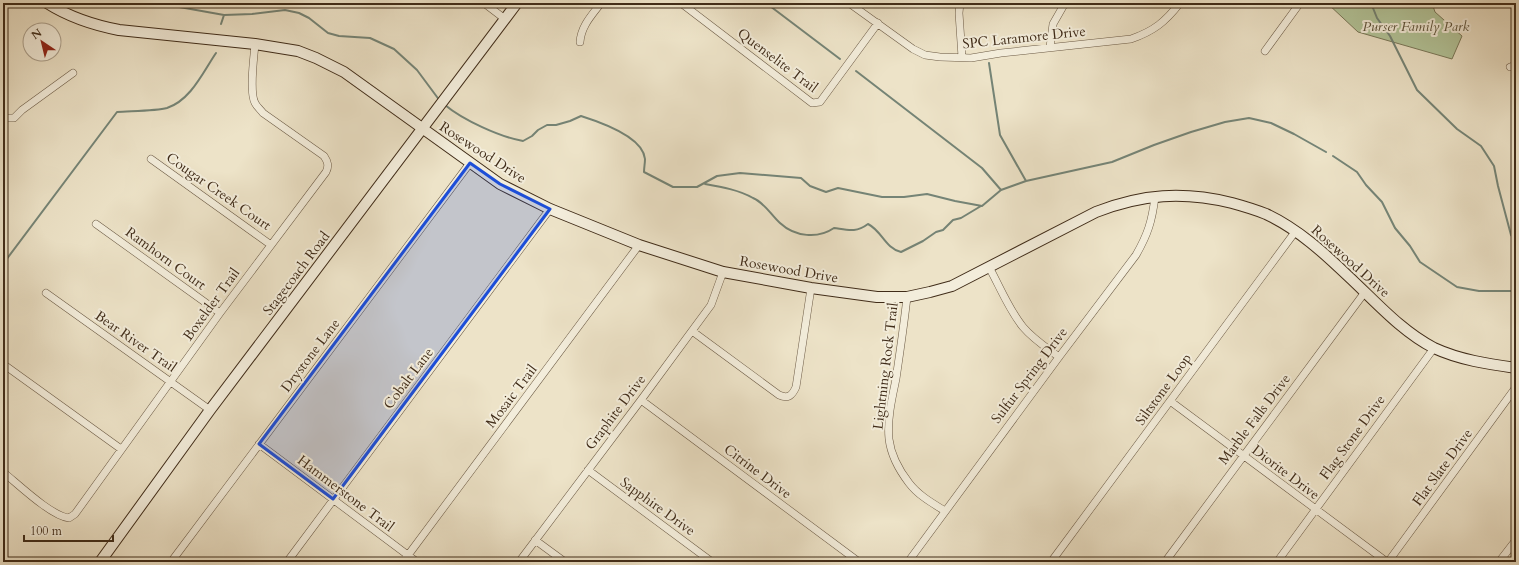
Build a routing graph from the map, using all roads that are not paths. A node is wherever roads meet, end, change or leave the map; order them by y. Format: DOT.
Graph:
graph roads {
  1 [pos="47,3"];
  2 [pos="484,3"];
  3 [pos="517,3"];
  4 [pos="601,3"];
  5 [pos="681,3"];
  6 [pos="849,3"];
  7 [pos="960,3"];
  8 [pos="1065,3"];
  9 [pos="1180,3"];
  10 [pos="1300,3"];
  11 [pos="505,19"];
  12 [pos="878,23"];
  13 [pos="580,42"];
  14 [pos="255,44"];
  15 [pos="1050,48"];
  16 [pos="1265,51"];
  17 [pos="962,57"];
  18 [pos="73,73"];
  19 [pos="3,117"];
  20 [pos="422,128"];
  21 [pos="151,159"];
  22 [pos="470,163"];
  23 [pos="1154,197"];
  24 [pos="550,209"];
  25 [pos="96,224"];
  26 [pos="1295,232"];
  27 [pos="271,245"];
  28 [pos="640,245"];
  29 [pos="989,267"];
  30 [pos="723,272"];
  31 [pos="811,288"];
  32 [pos="1365,292"];
  33 [pos="46,293"];
  34 [pos="907,297"];
  35 [pos="220,313"];
  36 [pos="692,330"];
  37 [pos="1434,348"];
  38 [pos="1059,357"];
  39 [pos="3,364"];
  40 [pos="1516,368"];
  41 [pos="171,381"];
  42 [pos="1516,387"];
  43 [pos="641,400"];
  44 [pos="1170,401"];
  45 [pos="210,410"];
  46 [pos="259,444"];
  47 [pos="121,449"];
  48 [pos="1243,455"];
  49 [pos="588,470"];
  50 [pos="3,472"];
  51 [pos="333,499"];
  52 [pos="1315,510"];
  53 [pos="945,511"];
  54 [pos="535,540"];
  55 [pos="1516,540"];
  56 [pos="408,555"];
  57 [pos="100,562"];
  58 [pos="171,562"];
  59 [pos="287,562"];
  60 [pos="402,562"];
  61 [pos="418,562"];
  62 [pos="518,562"];
  63 [pos="565,562"];
  64 [pos="712,562"];
  65 [pos="859,562"];
  66 [pos="908,562"];
  67 [pos="1052,562"];
  68 [pos="1164,562"];
  69 [pos="1277,562"];
  70 [pos="1388,562"];
  71 [pos="1500,562"];
  1 -- 14 [label="street, Rosewood Drive"];
  2 -- 11 [label="street"];
  3 -- 11 [label="street, Stagecoach Road"];
  4 -- 13 [label="street"];
  5 -- 12 [label="street, Quenselite Trail"];
  6 -- 12 [label="street, SPC Laramore Drive"];
  7 -- 17 [label="street"];
  8 -- 15 [label="street"];
  9 -- 15 [label="street, SPC Laramore Drive"];
  10 -- 16 [label="street"];
  11 -- 20 [label="street, Stagecoach Road"];
  12 -- 17 [label="street, SPC Laramore Drive"];
  14 -- 20 [label="street, Rosewood Drive"];
  14 -- 27 [label="street, Boxelder Trail"];
  15 -- 17 [label="street, SPC Laramore Drive"];
  18 -- 19 [label="street"];
  20 -- 22 [label="street, Rosewood Drive"];
  20 -- 45 [label="street, Stagecoach Road"];
  21 -- 27 [label="street, Cougar Creek Court"];
  22 -- 24 [label="street, Rosewood Drive"];
  22 -- 46 [label="street, Drystone Lane"];
  23 -- 26 [label="street, Rosewood Drive"];
  23 -- 29 [label="street, Rosewood Drive"];
  23 -- 38 [label="street, Sulfur Spring Drive"];
  24 -- 28 [label="street, Rosewood Drive"];
  24 -- 51 [label="street, Cobalt Lane"];
  25 -- 35 [label="street, Ramhorn Court"];
  26 -- 32 [label="street, Rosewood Drive"];
  26 -- 44 [label="street, Siltstone Loop"];
  27 -- 35 [label="street, Boxelder Trail"];
  28 -- 30 [label="street, Rosewood Drive"];
  28 -- 56 [label="street, Mosaic Trail"];
  29 -- 34 [label="street, Rosewood Drive"];
  29 -- 38 [label="street"];
  30 -- 31 [label="street, Rosewood Drive"];
  30 -- 36 [label="street, Graphite Drive"];
  31 -- 34 [label="street, Rosewood Drive"];
  31 -- 36 [label="street"];
  32 -- 37 [label="street, Rosewood Drive"];
  32 -- 48 [label="street, Marble Falls Drive"];
  33 -- 41 [label="street, Bear River Trail"];
  34 -- 53 [label="street, Lightning Rock Trail"];
  35 -- 41 [label="street, Boxelder Trail"];
  36 -- 43 [label="street, Graphite Drive"];
  37 -- 40 [label="street, Rosewood Drive"];
  37 -- 52 [label="street, Flag Stone Drive"];
  38 -- 53 [label="street, Sulfur Spring Drive"];
  39 -- 47 [label="street"];
  41 -- 45 [label="street, Bear River Trail"];
  41 -- 47 [label="street, Boxelder Trail"];
  42 -- 70 [label="street, Flat Slate Drive"];
  43 -- 49 [label="street, Graphite Drive"];
  43 -- 65 [label="street, Citrine Drive"];
  44 -- 48 [label="street, Diorite Drive"];
  44 -- 67 [label="street, Siltstone Loop"];
  45 -- 57 [label="street, Stagecoach Road"];
  46 -- 51 [label="street, Hammerstone Trail"];
  46 -- 58 [label="street, Drystone Lane"];
  47 -- 50 [label="street, Boxelder Trail"];
  48 -- 52 [label="street, Diorite Drive"];
  48 -- 68 [label="street, Marble Falls Drive"];
  49 -- 54 [label="street, Graphite Drive"];
  49 -- 64 [label="street, Sapphire Drive"];
  51 -- 56 [label="street, Hammerstone Trail"];
  51 -- 59 [label="street, Cobalt Lane"];
  52 -- 69 [label="street, Flag Stone Drive"];
  52 -- 70 [label="street, Diorite Drive"];
  53 -- 66 [label="street, Sulfur Spring Drive"];
  54 -- 62 [label="street, Graphite Drive"];
  54 -- 63 [label="street"];
  55 -- 71 [label="street"];
  56 -- 60 [label="street, Mosaic Trail"];
  56 -- 61 [label="street, Hammerstone Trail"];
}
